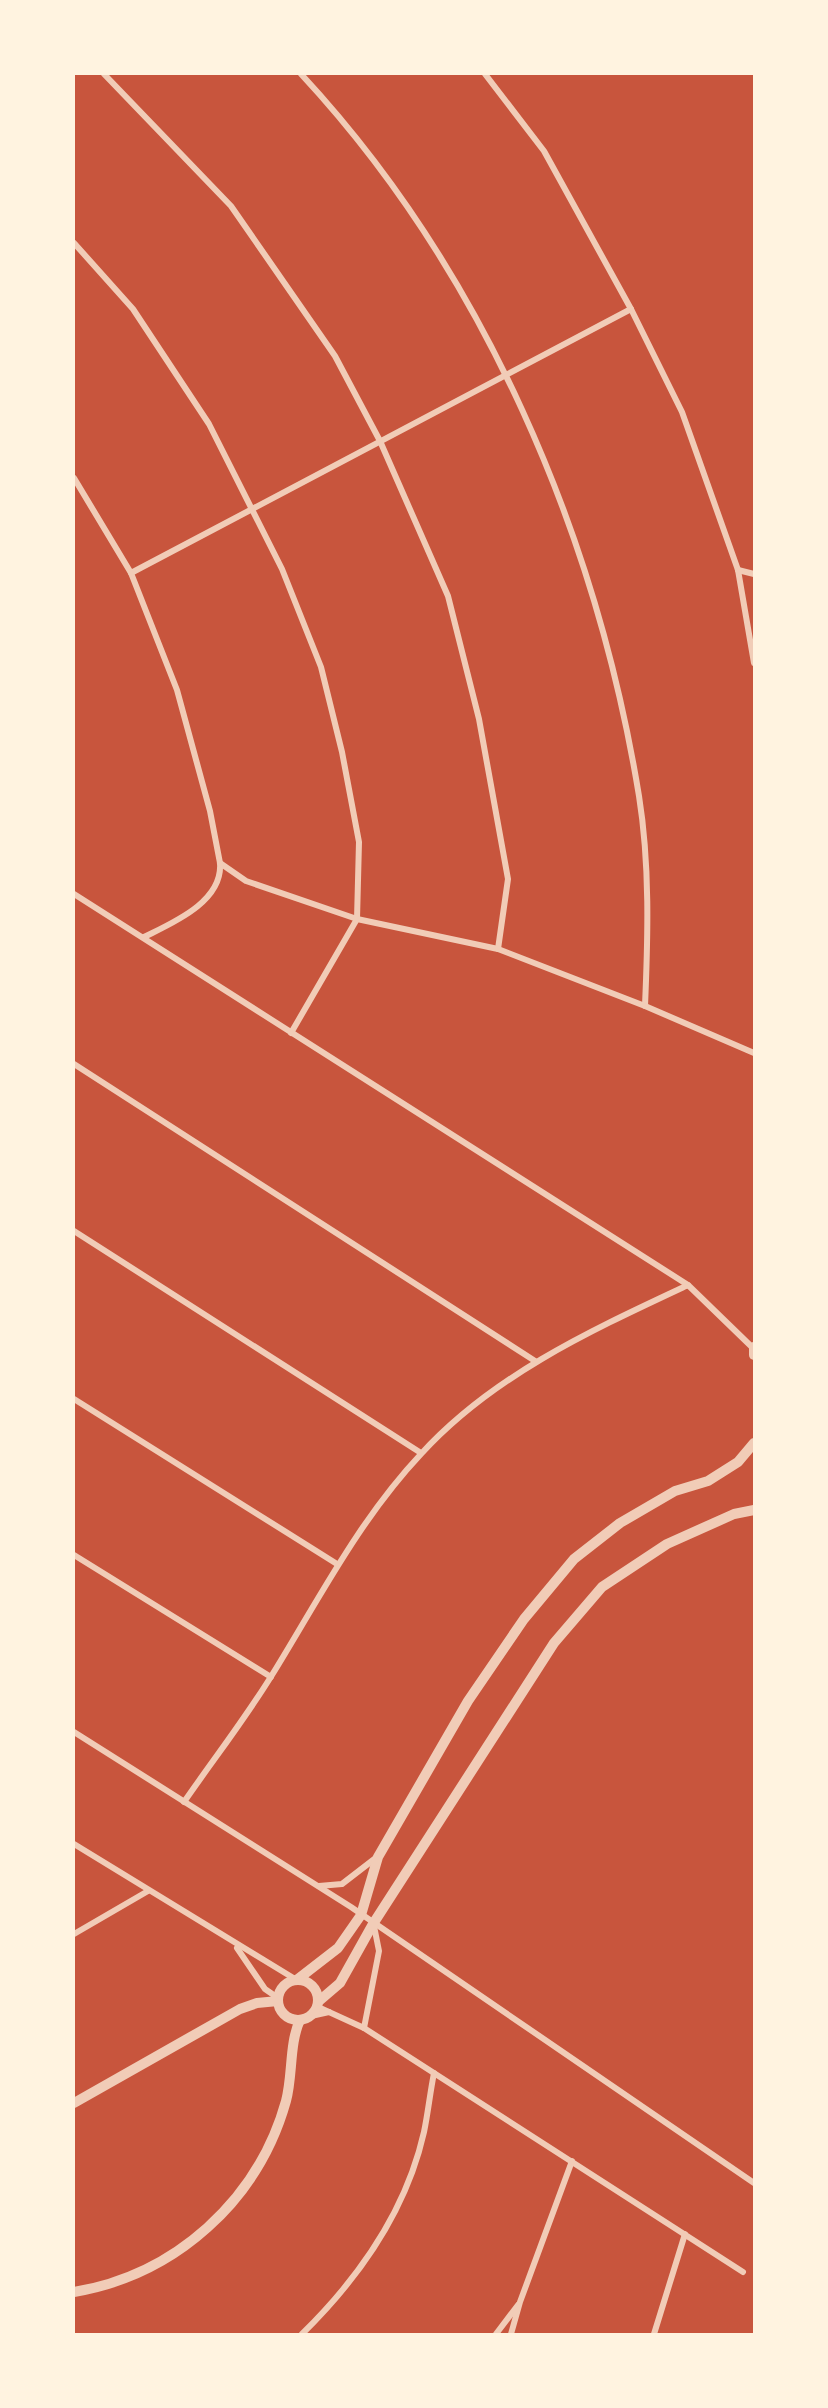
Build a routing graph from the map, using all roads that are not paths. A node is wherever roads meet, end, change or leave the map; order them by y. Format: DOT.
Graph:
graph roads {
  1 [pos="104,74"];
  2 [pos="301,74"];
  3 [pos="485,74"];
  4 [pos="74,243"];
  5 [pos="631,309"];
  6 [pos="505,375"];
  7 [pos="380,441"];
  8 [pos="74,478"];
  9 [pos="252,508"];
  10 [pos="738,570"];
  11 [pos="130,573"];
  12 [pos="754,574"];
  13 [pos="754,663"];
  14 [pos="220,863"];
  15 [pos="74,894"];
  16 [pos="357,919"];
  17 [pos="144,937"];
  18 [pos="498,949"];
  19 [pos="645,1006"];
  20 [pos="291,1033"];
  21 [pos="754,1053"];
  22 [pos="74,1064"];
  23 [pos="74,1231"];
  24 [pos="688,1286"];
  25 [pos="754,1348"];
  26 [pos="754,1355"];
  27 [pos="535,1361"];
  28 [pos="74,1399"];
  29 [pos="754,1443"];
  30 [pos="422,1453"];
  31 [pos="754,1510"];
  32 [pos="74,1555"];
  33 [pos="337,1564"];
  34 [pos="271,1677"];
  35 [pos="74,1732"];
  36 [pos="184,1802"];
  37 [pos="74,1844"];
  38 [pos="378,1857"];
  39 [pos="318,1886"];
  40 [pos="148,1891"];
  41 [pos="361,1915"];
  42 [pos="373,1924"];
  43 [pos="74,1934"];
  44 [pos="234,1945"];
  45 [pos="296,1979"];
  46 [pos="278,2000"];
  47 [pos="316,2008"];
  48 [pos="330,2012"];
  49 [pos="300,2020"];
  50 [pos="364,2028"];
  51 [pos="434,2073"];
  52 [pos="74,2103"];
  53 [pos="572,2161"];
  54 [pos="754,2182"];
  55 [pos="685,2234"];
  56 [pos="743,2272"];
  57 [pos="74,2292"];
  58 [pos="520,2302"];
  59 [pos="302,2334"];
  60 [pos="496,2334"];
  61 [pos="511,2334"];
  62 [pos="654,2334"];
  1 -- 7 [label="street"];
  2 -- 6 [label="street"];
  3 -- 5 [label="street"];
  4 -- 9 [label="street"];
  5 -- 6 [label="street"];
  5 -- 10 [label="street"];
  6 -- 7 [label="street"];
  6 -- 19 [label="street"];
  7 -- 9 [label="street"];
  7 -- 18 [label="street"];
  8 -- 11 [label="street"];
  9 -- 11 [label="street"];
  9 -- 16 [label="street"];
  10 -- 12 [label="street"];
  10 -- 13 [label="street"];
  11 -- 14 [label="street"];
  14 -- 16 [label="street"];
  14 -- 17 [label="street"];
  15 -- 17 [label="street"];
  16 -- 18 [label="street"];
  16 -- 20 [label="street"];
  17 -- 20 [label="street"];
  18 -- 19 [label="street"];
  19 -- 21 [label="street"];
  20 -- 24 [label="street"];
  22 -- 27 [label="street"];
  23 -- 30 [label="street"];
  24 -- 25 [label="street"];
  24 -- 27 [label="street"];
  25 -- 26 [label="street"];
  27 -- 30 [label="street"];
  28 -- 33 [label="street"];
  29 -- 38 [label="street"];
  30 -- 33 [label="street"];
  31 -- 42 [label="street"];
  32 -- 34 [label="street"];
  33 -- 34 [label="street"];
  34 -- 36 [label="street"];
  35 -- 36 [label="street"];
  36 -- 39 [label="street"];
  37 -- 40 [label="street"];
  38 -- 39 [label="street"];
  38 -- 41 [label="street"];
  39 -- 41 [label="street"];
  40 -- 43 [label="street"];
  40 -- 44 [label="street"];
  41 -- 42 [label="street"];
  41 -- 45 [label="street"];
  42 -- 47 [label="street"];
  42 -- 50 [label="street"];
  42 -- 54 [label="street"];
  44 -- 45 [label="street"];
  44 -- 46 [label="street"];
  45 -- 46 [label="street"];
  45 -- 47 [label="street"];
  46 -- 49 [label="street"];
  46 -- 52 [label="street"];
  47 -- 48 [label="street"];
  47 -- 48 [label="street"];
  47 -- 49 [label="street"];
  48 -- 50 [label="street"];
  49 -- 57 [label="street"];
  50 -- 51 [label="street"];
  51 -- 53 [label="street"];
  51 -- 59 [label="street"];
  53 -- 55 [label="street"];
  53 -- 58 [label="street"];
  55 -- 56 [label="street"];
  55 -- 62 [label="street"];
  58 -- 60 [label="street"];
  58 -- 61 [label="street"];
}
